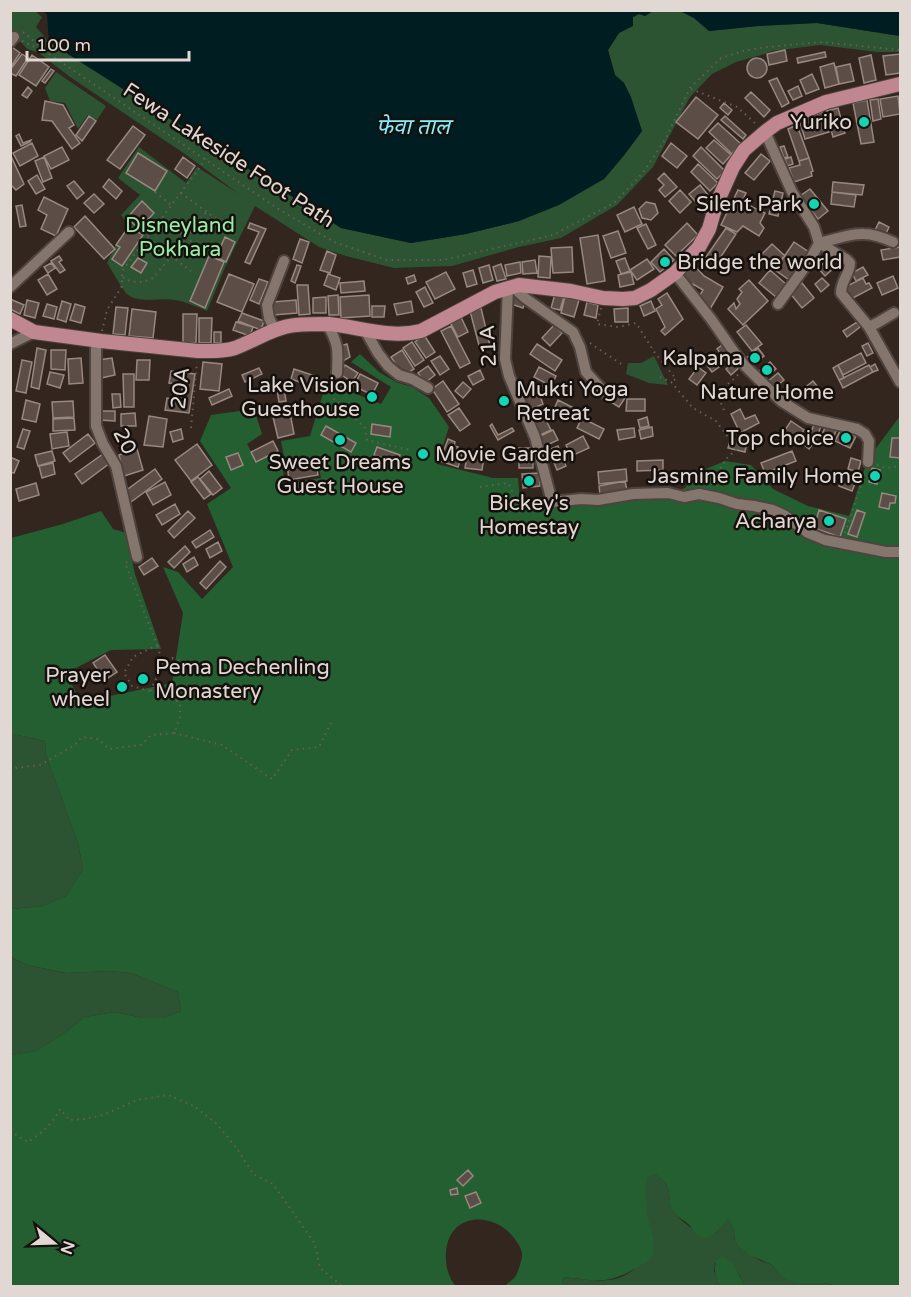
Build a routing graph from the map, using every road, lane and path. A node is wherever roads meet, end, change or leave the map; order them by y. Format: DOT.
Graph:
graph roads {
  1 [pos="16,37"];
  2 [pos="900,50"];
  3 [pos="49,54"];
  4 [pos="900,84"];
  5 [pos="690,88"];
  6 [pos="765,132"];
  7 [pos="206,159"];
  8 [pos="155,192"];
  9 [pos="181,192"];
  10 [pos="171,205"];
  11 [pos="207,211"];
  12 [pos="161,219"];
  13 [pos="226,226"];
  14 [pos="69,232"];
  15 [pos="147,238"];
  16 [pos="187,238"];
  17 [pos="893,242"];
  18 [pos="819,243"];
  19 [pos="206,252"];
  20 [pos="172,256"];
  21 [pos="284,261"];
  22 [pos="122,271"];
  23 [pos="192,271"];
  24 [pos="675,273"];
  25 [pos="10,287"];
  26 [pos="510,287"];
  27 [pos="603,298"];
  28 [pos="778,304"];
  29 [pos="894,313"];
  30 [pos="10,319"];
  31 [pos="327,324"];
  32 [pos="869,327"];
  33 [pos="275,330"];
  34 [pos="365,330"];
  35 [pos="34,332"];
  36 [pos="98,341"];
  37 [pos="10,344"];
  38 [pos="590,344"];
  39 [pos="198,351"];
  40 [pos="624,366"];
  41 [pos="747,367"];
  42 [pos="337,373"];
  43 [pos="660,377"];
  44 [pos="671,382"];
  45 [pos="900,382"];
  46 [pos="428,388"];
  47 [pos="555,392"];
  48 [pos="605,393"];
  49 [pos="517,394"];
  50 [pos="724,410"];
  51 [pos="191,428"];
  52 [pos="410,450"];
  53 [pos="868,462"];
  54 [pos="900,466"];
  55 [pos="480,487"];
  56 [pos="705,495"];
  57 [pos="552,502"];
  58 [pos="842,543"];
  59 [pos="900,552"];
  60 [pos="137,557"];
  61 [pos="157,645"];
  62 [pos="184,662"];
  63 [pos="164,667"];
  64 [pos="151,691"];
  65 [pos="331,723"];
  66 [pos="174,733"];
  67 [pos="10,766"];
  68 [pos="10,1131"];
  69 [pos="342,1287"];
  1 -- 3 [label="path, Fewa Lakeside Foot Path"];
  1 -- 3 [label="path"];
  2 -- 5 [label="path, Fewa Lakeside Foot Path"];
  3 -- 7 [label="path, Fewa Lakeside Foot Path"];
  4 -- 6 [label="main road"];
  5 -- 6 [label="path"];
  5 -- 7 [label="path, Fewa Lakeside Foot Path"];
  6 -- 18 [label="street"];
  6 -- 24 [label="main road"];
  7 -- 9 [label="path"];
  8 -- 10 [label="path"];
  9 -- 10 [label="path"];
  9 -- 11 [label="path"];
  10 -- 12 [label="path"];
  11 -- 13 [label="path"];
  11 -- 16 [label="path"];
  12 -- 15 [label="path"];
  12 -- 16 [label="path"];
  14 -- 25 [label="street"];
  15 -- 20 [label="path"];
  15 -- 22 [label="path"];
  16 -- 19 [label="path"];
  16 -- 20 [label="path"];
  17 -- 18 [label="street"];
  18 -- 28 [label="street"];
  18 -- 32 [label="street"];
  20 -- 22 [label="path"];
  20 -- 23 [label="path"];
  21 -- 33 [label="street"];
  22 -- 36 [label="path"];
  24 -- 27 [label="main road"];
  24 -- 41 [label="street"];
  26 -- 27 [label="main road"];
  26 -- 34 [label="main road"];
  26 -- 48 [label="street"];
  26 -- 49 [label="street, 21A / 21A"];
  27 -- 44 [label="path"];
  29 -- 32 [label="street"];
  30 -- 35 [label="main road"];
  31 -- 33 [label="main road"];
  31 -- 34 [label="main road"];
  31 -- 42 [label="street"];
  32 -- 45 [label="street"];
  33 -- 39 [label="main road"];
  34 -- 46 [label="street"];
  35 -- 36 [label="main road"];
  35 -- 37 [label="street"];
  36 -- 39 [label="main road"];
  36 -- 60 [label="street, 20 / 20"];
  38 -- 40 [label="path"];
  39 -- 51 [label="path, 20A / 20A"];
  41 -- 50 [label="path"];
  41 -- 53 [label="street"];
  42 -- 52 [label="path"];
  43 -- 44 [label="path"];
  44 -- 56 [label="path"];
  47 -- 49 [label="path"];
  49 -- 57 [label="street, 21A / 21A"];
  53 -- 54 [label="path"];
  53 -- 58 [label="path"];
  55 -- 57 [label="path"];
  56 -- 57 [label="street"];
  56 -- 58 [label="street"];
  58 -- 59 [label="street"];
  60 -- 61 [label="path"];
  61 -- 63 [label="path"];
  61 -- 64 [label="path"];
  62 -- 63 [label="path"];
  63 -- 64 [label="path"];
  64 -- 66 [label="path"];
  65 -- 66 [label="path"];
  66 -- 67 [label="path"];
  68 -- 69 [label="path"];
}
